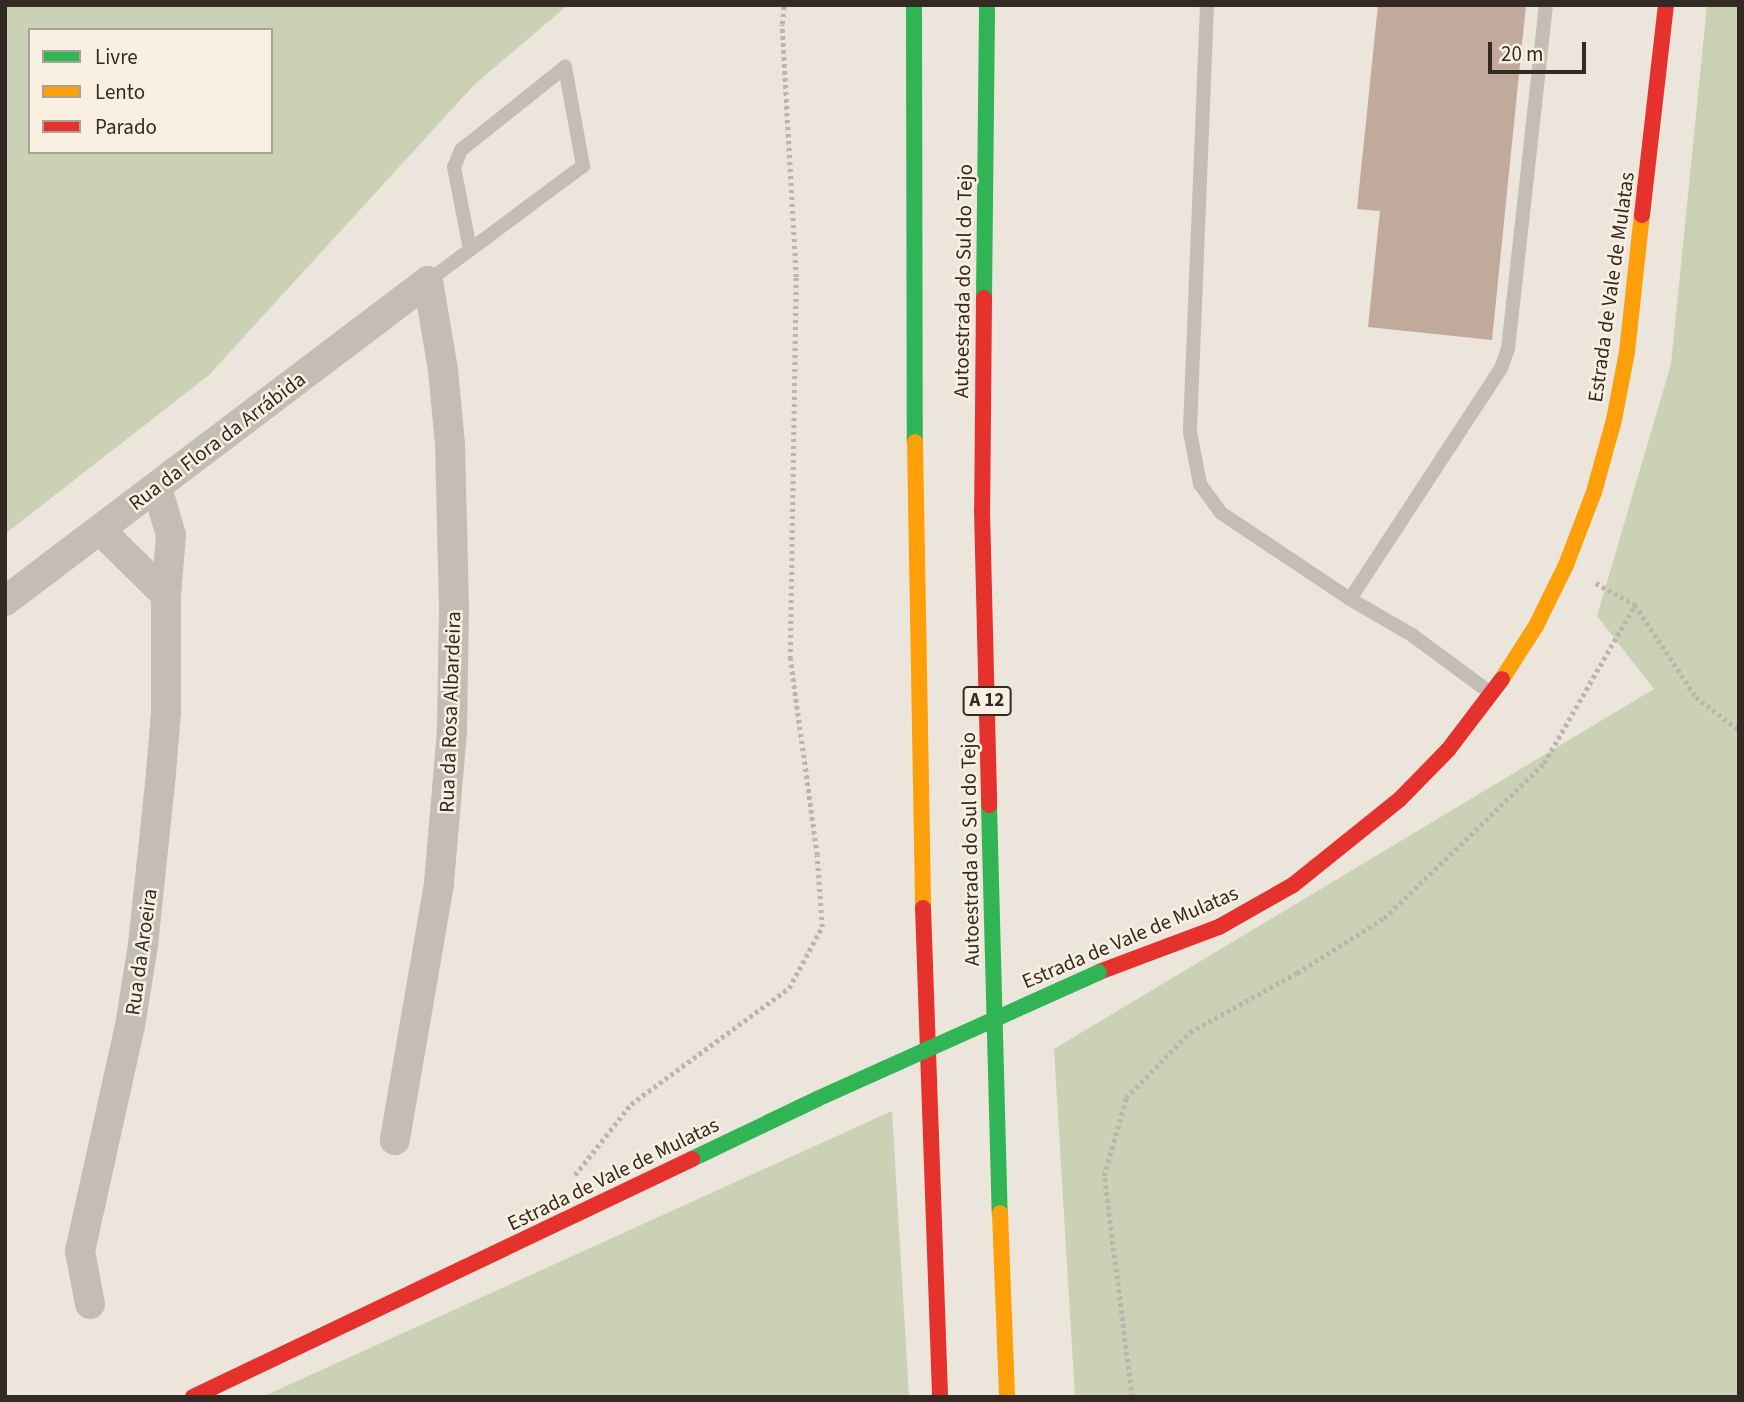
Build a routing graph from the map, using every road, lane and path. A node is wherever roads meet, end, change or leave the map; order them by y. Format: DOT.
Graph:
graph roads {
  1 [pos="784,5"];
  2 [pos="915,5"];
  3 [pos="987,5"];
  4 [pos="1207,5"];
  5 [pos="1546,5"];
  6 [pos="1666,5"];
  7 [pos="470,250"];
  8 [pos="428,281"];
  9 [pos="157,488"];
  10 [pos="100,530"];
  11 [pos="1566,565"];
  12 [pos="166,595"];
  13 [pos="1350,599"];
  14 [pos="5,601"];
  15 [pos="1635,606"];
  16 [pos="1492,694"];
  17 [pos="1739,730"];
  18 [pos="395,1140"];
  19 [pos="572,1180"];
  20 [pos="90,1304"];
  21 [pos="193,1397"];
  22 [pos="940,1397"];
  23 [pos="1007,1397"];
  24 [pos="1132,1397"];
  1 -- 19 [label="path"];
  2 -- 22 [label="main road"];
  3 -- 23 [label="main road, Autoestrada do Sul do Tejo / A 12"];
  4 -- 13 [label="lane"];
  5 -- 13 [label="lane"];
  6 -- 11 [label="main road, Estrada de Vale de Mulatas"];
  7 -- 7 [label="lane"];
  7 -- 8 [label="lane"];
  8 -- 9 [label="street, Rua da Flora da Arrábida"];
  8 -- 18 [label="street, Rua da Rosa Albardeira"];
  9 -- 10 [label="street, Rua da Flora da Arrábida"];
  9 -- 12 [label="street, Rua da Aroeira"];
  10 -- 12 [label="street"];
  10 -- 14 [label="street, Rua da Flora da Arrábida"];
  11 -- 15 [label="path"];
  11 -- 16 [label="main road, Estrada de Vale de Mulatas"];
  12 -- 20 [label="street, Rua da Aroeira"];
  13 -- 16 [label="lane"];
  15 -- 17 [label="path"];
  15 -- 24 [label="path"];
  16 -- 21 [label="main road, Estrada de Vale de Mulatas, bridge"];
}
